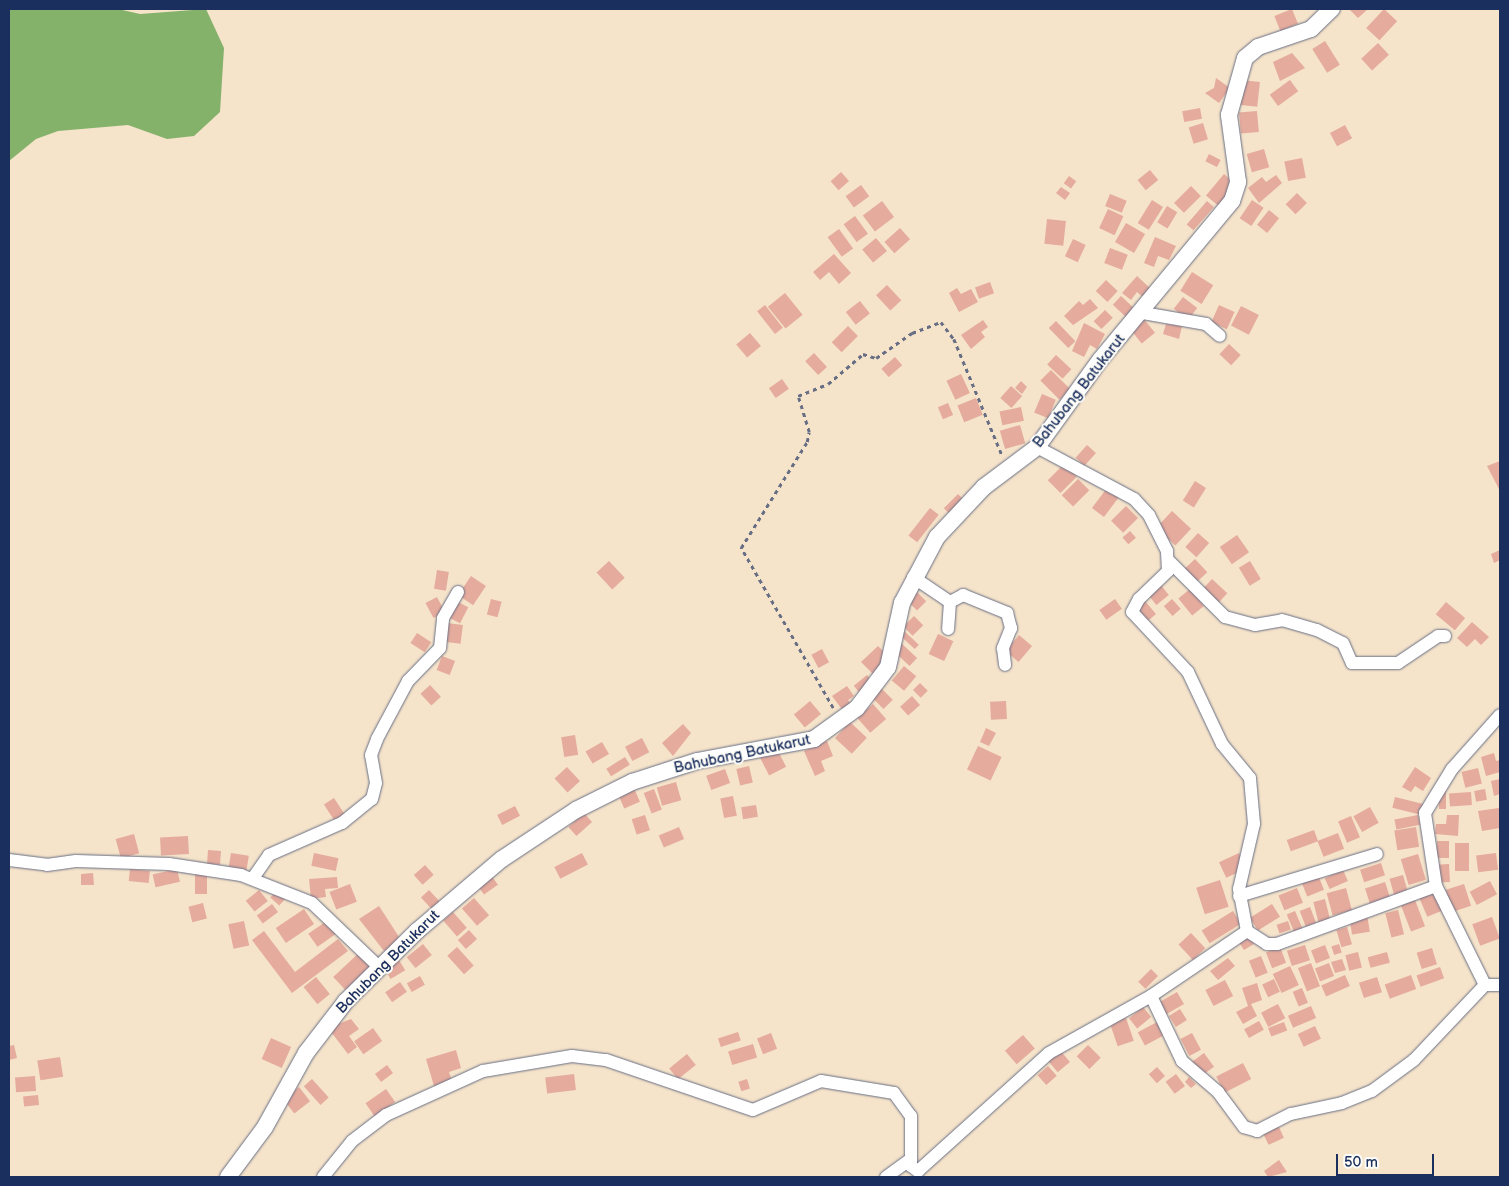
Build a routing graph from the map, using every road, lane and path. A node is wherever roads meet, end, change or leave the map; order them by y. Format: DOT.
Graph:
graph roads {
  1 [pos="1332,9"];
  2 [pos="1143,313"];
  3 [pos="1220,336"];
  4 [pos="1037,447"];
  5 [pos="1008,470"];
  6 [pos="1168,560"];
  7 [pos="913,577"];
  8 [pos="458,592"];
  9 [pos="950,602"];
  10 [pos="948,629"];
  11 [pos="1445,636"];
  12 [pos="1005,665"];
  13 [pos="1500,715"];
  14 [pos="841,722"];
  15 [pos="1377,854"];
  16 [pos="9,860"];
  17 [pos="253,878"];
  18 [pos="1436,886"];
  19 [pos="1239,896"];
  20 [pos="1247,931"];
  21 [pos="380,967"];
  22 [pos="1485,985"];
  23 [pos="1500,985"];
  24 [pos="1151,996"];
  25 [pos="911,1159"];
  26 [pos="228,1177"];
  27 [pos="323,1177"];
  28 [pos="886,1177"];
  1 -- 2 [label="street, Bahubang Batukarut"];
  2 -- 3 [label="street"];
  2 -- 4 [label="street, Bahubang Batukarut"];
  4 -- 5 [label="street, Bahubang Batukarut"];
  4 -- 6 [label="street"];
  5 -- 7 [label="street, Bahubang Batukarut"];
  5 -- 14 [label="path"];
  6 -- 11 [label="street"];
  6 -- 19 [label="street"];
  7 -- 9 [label="street"];
  7 -- 14 [label="street, Bahubang Batukarut"];
  8 -- 17 [label="street"];
  9 -- 10 [label="street"];
  9 -- 12 [label="street"];
  13 -- 18 [label="street"];
  14 -- 21 [label="street, Bahubang Batukarut"];
  15 -- 19 [label="street"];
  16 -- 17 [label="street"];
  17 -- 21 [label="street"];
  18 -- 20 [label="street"];
  18 -- 22 [label="street"];
  19 -- 20 [label="street"];
  20 -- 24 [label="street"];
  21 -- 26 [label="street, Bahubang Batukarut"];
  22 -- 23 [label="street"];
  22 -- 24 [label="street"];
  24 -- 25 [label="street"];
  25 -- 27 [label="street"];
  25 -- 28 [label="street"];
}
